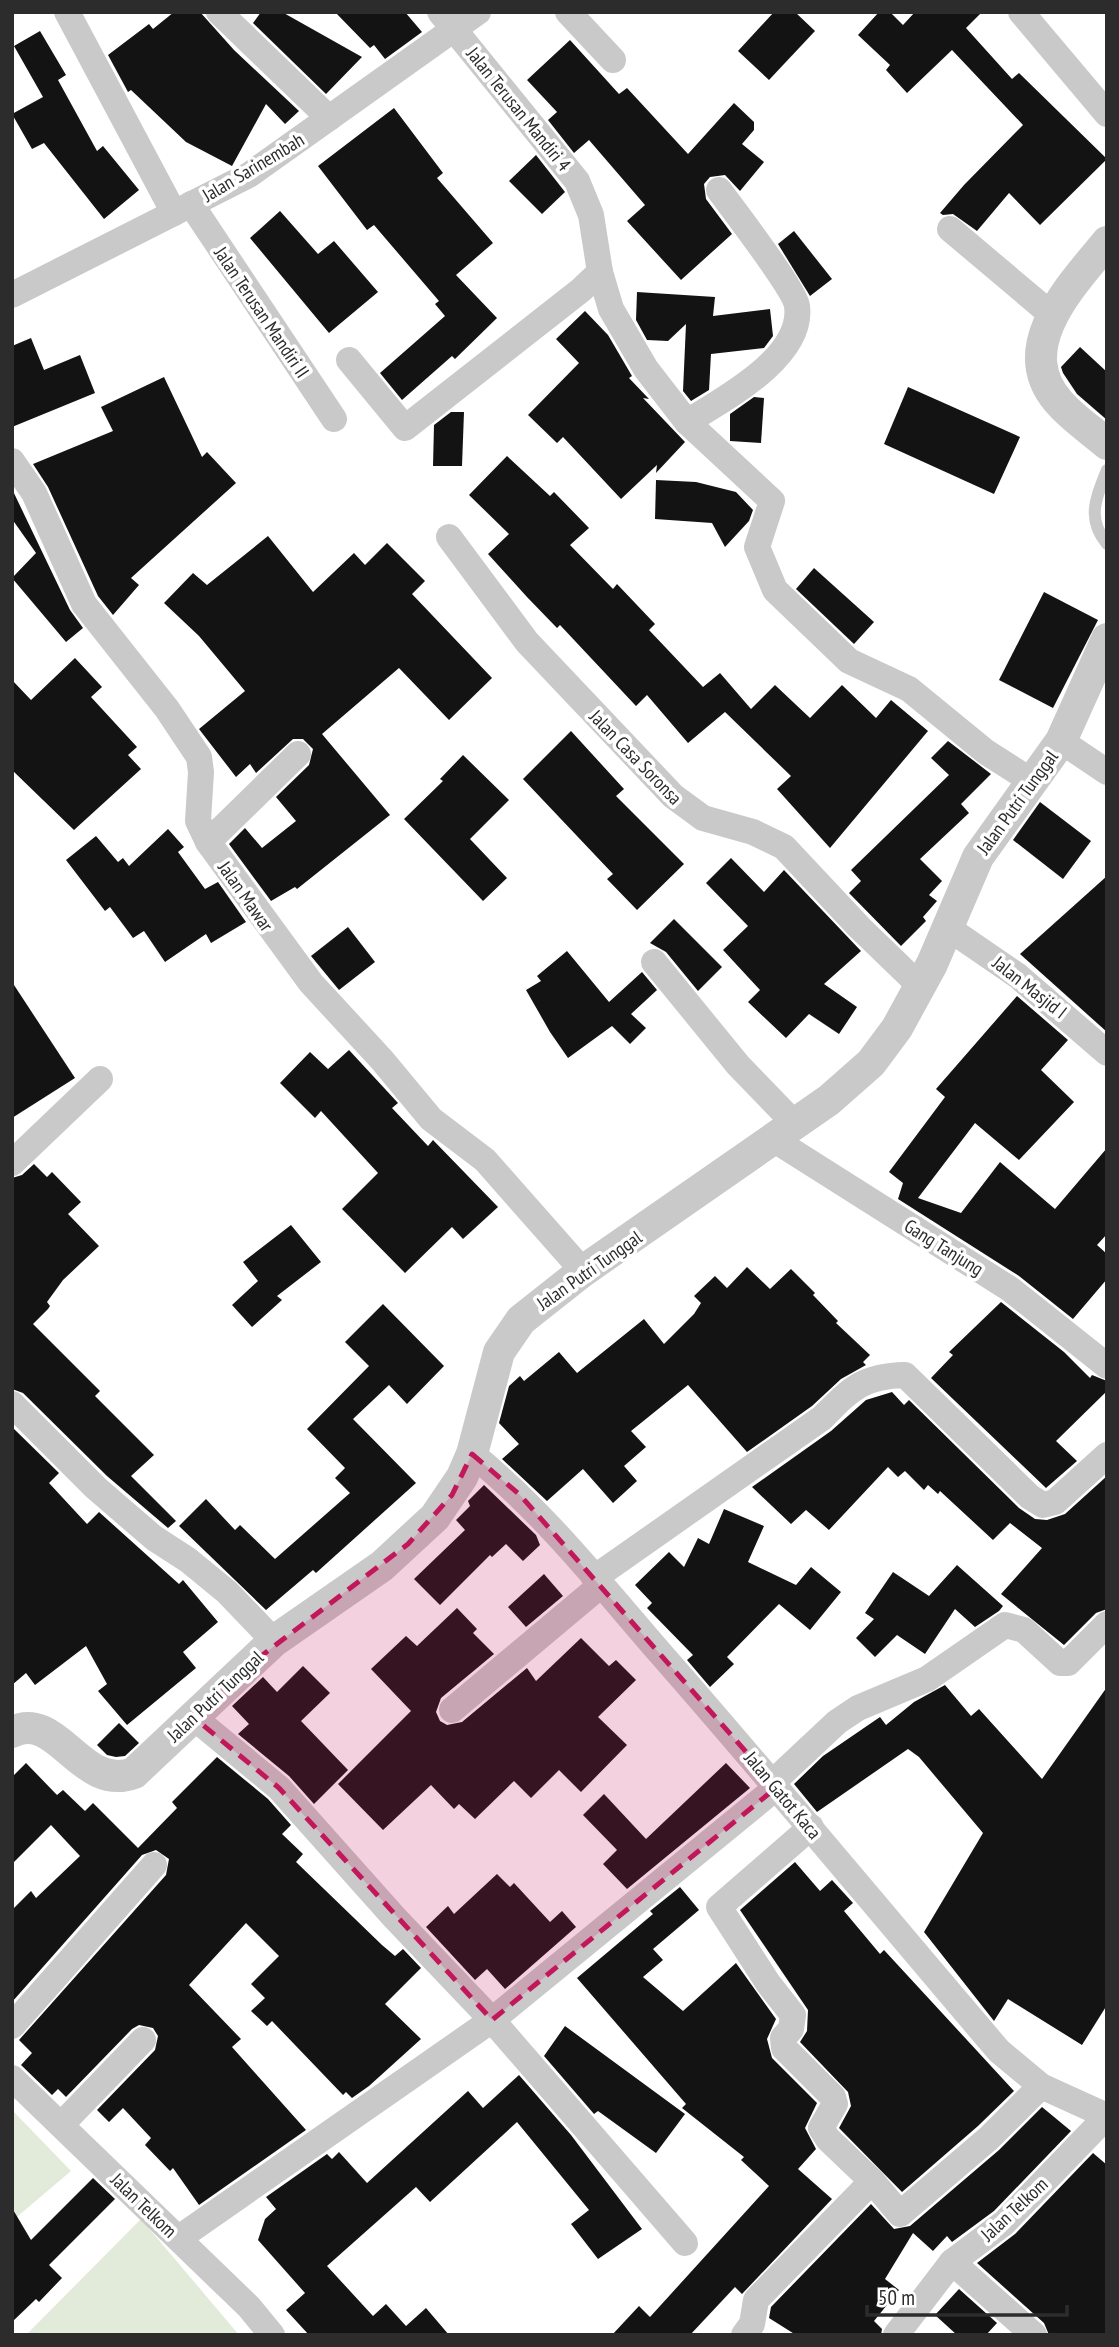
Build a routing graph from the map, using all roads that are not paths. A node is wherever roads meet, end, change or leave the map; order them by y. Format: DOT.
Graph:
graph roads {
  1 [pos="67,12"];
  2 [pos="219,12"];
  3 [pos="478,12"];
  4 [pos="568,12"];
  5 [pos="1021,12"];
  6 [pos="447,21"];
  7 [pos="613,60"];
  8 [pos="1107,114"];
  9 [pos="329,118"];
  10 [pos="719,190"];
  11 [pos="183,209"];
  12 [pos="950,229"];
  13 [pos="1107,242"];
  14 [pos="600,272"];
  15 [pos="12,295"];
  16 [pos="1052,315"];
  17 [pos="349,360"];
  18 [pos="334,419"];
  19 [pos="687,422"];
  20 [pos="1107,443"];
  21 [pos="12,461"];
  22 [pos="1107,470"];
  23 [pos="449,537"];
  24 [pos="1107,544"];
  25 [pos="1107,639"];
  26 [pos="1061,741"];
  27 [pos="298,754"];
  28 [pos="1107,772"];
  29 [pos="1033,782"];
  30 [pos="208,842"];
  31 [pos="948,928"];
  32 [pos="653,962"];
  33 [pos="920,986"];
  34 [pos="1107,1053"];
  35 [pos="100,1079"];
  36 [pos="784,1132"];
  37 [pos="12,1163"];
  38 [pos="583,1271"];
  39 [pos="1107,1366"];
  40 [pos="12,1404"];
  41 [pos="472,1454"];
  42 [pos="1107,1455"];
  43 [pos="598,1582"];
  44 [pos="1107,1624"];
  45 [pos="274,1641"];
  46 [pos="453,1710"];
  47 [pos="192,1716"];
  48 [pos="12,1732"];
  49 [pos="775,1784"];
  50 [pos="811,1828"];
  51 [pos="154,1865"];
  52 [pos="492,2020"];
  53 [pos="12,2026"];
  54 [pos="143,2040"];
  55 [pos="12,2078"];
  56 [pos="1041,2086"];
  57 [pos="1107,2116"];
  58 [pos="61,2125"];
  59 [pos="872,2181"];
  60 [pos="179,2238"];
  61 [pos="685,2243"];
  62 [pos="952,2262"];
  63 [pos="272,2335"];
  64 [pos="744,2335"];
  65 [pos="896,2335"];
  66 [pos="1034,2335"];
  1 -- 11 [label="street, Jalan Terusan Mandiri II"];
  2 -- 9 [label="street"];
  3 -- 6 [label="street, Jalan Sarinembah"];
  4 -- 7 [label="street"];
  5 -- 8 [label="street"];
  6 -- 9 [label="street, Jalan Sarinembah"];
  6 -- 14 [label="street, Jalan Terusan Mandiri 4"];
  9 -- 11 [label="street, Jalan Sarinembah"];
  10 -- 19 [label="street"];
  11 -- 15 [label="street, Jalan Sarinembah"];
  11 -- 18 [label="street, Jalan Terusan Mandiri II"];
  12 -- 16 [label="street"];
  13 -- 16 [label="street"];
  14 -- 17 [label="street"];
  14 -- 19 [label="street, Jalan Terusan Mandiri 4"];
  16 -- 20 [label="street"];
  19 -- 29 [label="street, Jalan Terusan Mandiri 4"];
  21 -- 30 [label="street, Jalan Mawar"];
  22 -- 24 [label="lane"];
  23 -- 33 [label="street, Jalan Casa Soronsa"];
  25 -- 26 [label="street, Jalan Putri Tunggal"];
  26 -- 28 [label="street"];
  26 -- 29 [label="street, Jalan Putri Tunggal"];
  27 -- 30 [label="street"];
  29 -- 31 [label="street, Jalan Putri Tunggal"];
  30 -- 38 [label="street, Jalan Mawar"];
  31 -- 33 [label="street, Jalan Putri Tunggal"];
  31 -- 34 [label="street, Jalan Masjid I"];
  32 -- 36 [label="street, Gang Tanjung"];
  33 -- 36 [label="street, Jalan Putri Tunggal"];
  35 -- 37 [label="street"];
  36 -- 38 [label="street, Jalan Putri Tunggal"];
  36 -- 39 [label="street, Gang Tanjung"];
  38 -- 41 [label="street, Jalan Putri Tunggal"];
  40 -- 45 [label="street"];
  41 -- 43 [label="street, Jalan Gatot Kaca"];
  41 -- 45 [label="street, Jalan Putri Tunggal"];
  42 -- 43 [label="street"];
  43 -- 46 [label="street"];
  43 -- 49 [label="street, Jalan Gatot Kaca"];
  44 -- 49 [label="street"];
  45 -- 47 [label="street, Jalan Putri Tunggal"];
  47 -- 48 [label="street, Jalan Putri Tunggal"];
  47 -- 52 [label="street"];
  49 -- 50 [label="street, Jalan Gatot Kaca"];
  49 -- 52 [label="street"];
  50 -- 56 [label="street, Jalan Gatot Kaca"];
  50 -- 59 [label="street"];
  51 -- 53 [label="street"];
  52 -- 60 [label="street"];
  52 -- 61 [label="street"];
  54 -- 58 [label="street"];
  55 -- 58 [label="street, Jalan Telkom"];
  56 -- 57 [label="street, Jalan Gatot Kaca"];
  56 -- 59 [label="street"];
  57 -- 62 [label="street, Jalan Telkom"];
  58 -- 60 [label="street, Jalan Telkom"];
  59 -- 64 [label="street"];
  60 -- 63 [label="street, Jalan Telkom"];
  62 -- 65 [label="street, Jalan Telkom"];
  62 -- 66 [label="street"];
}
